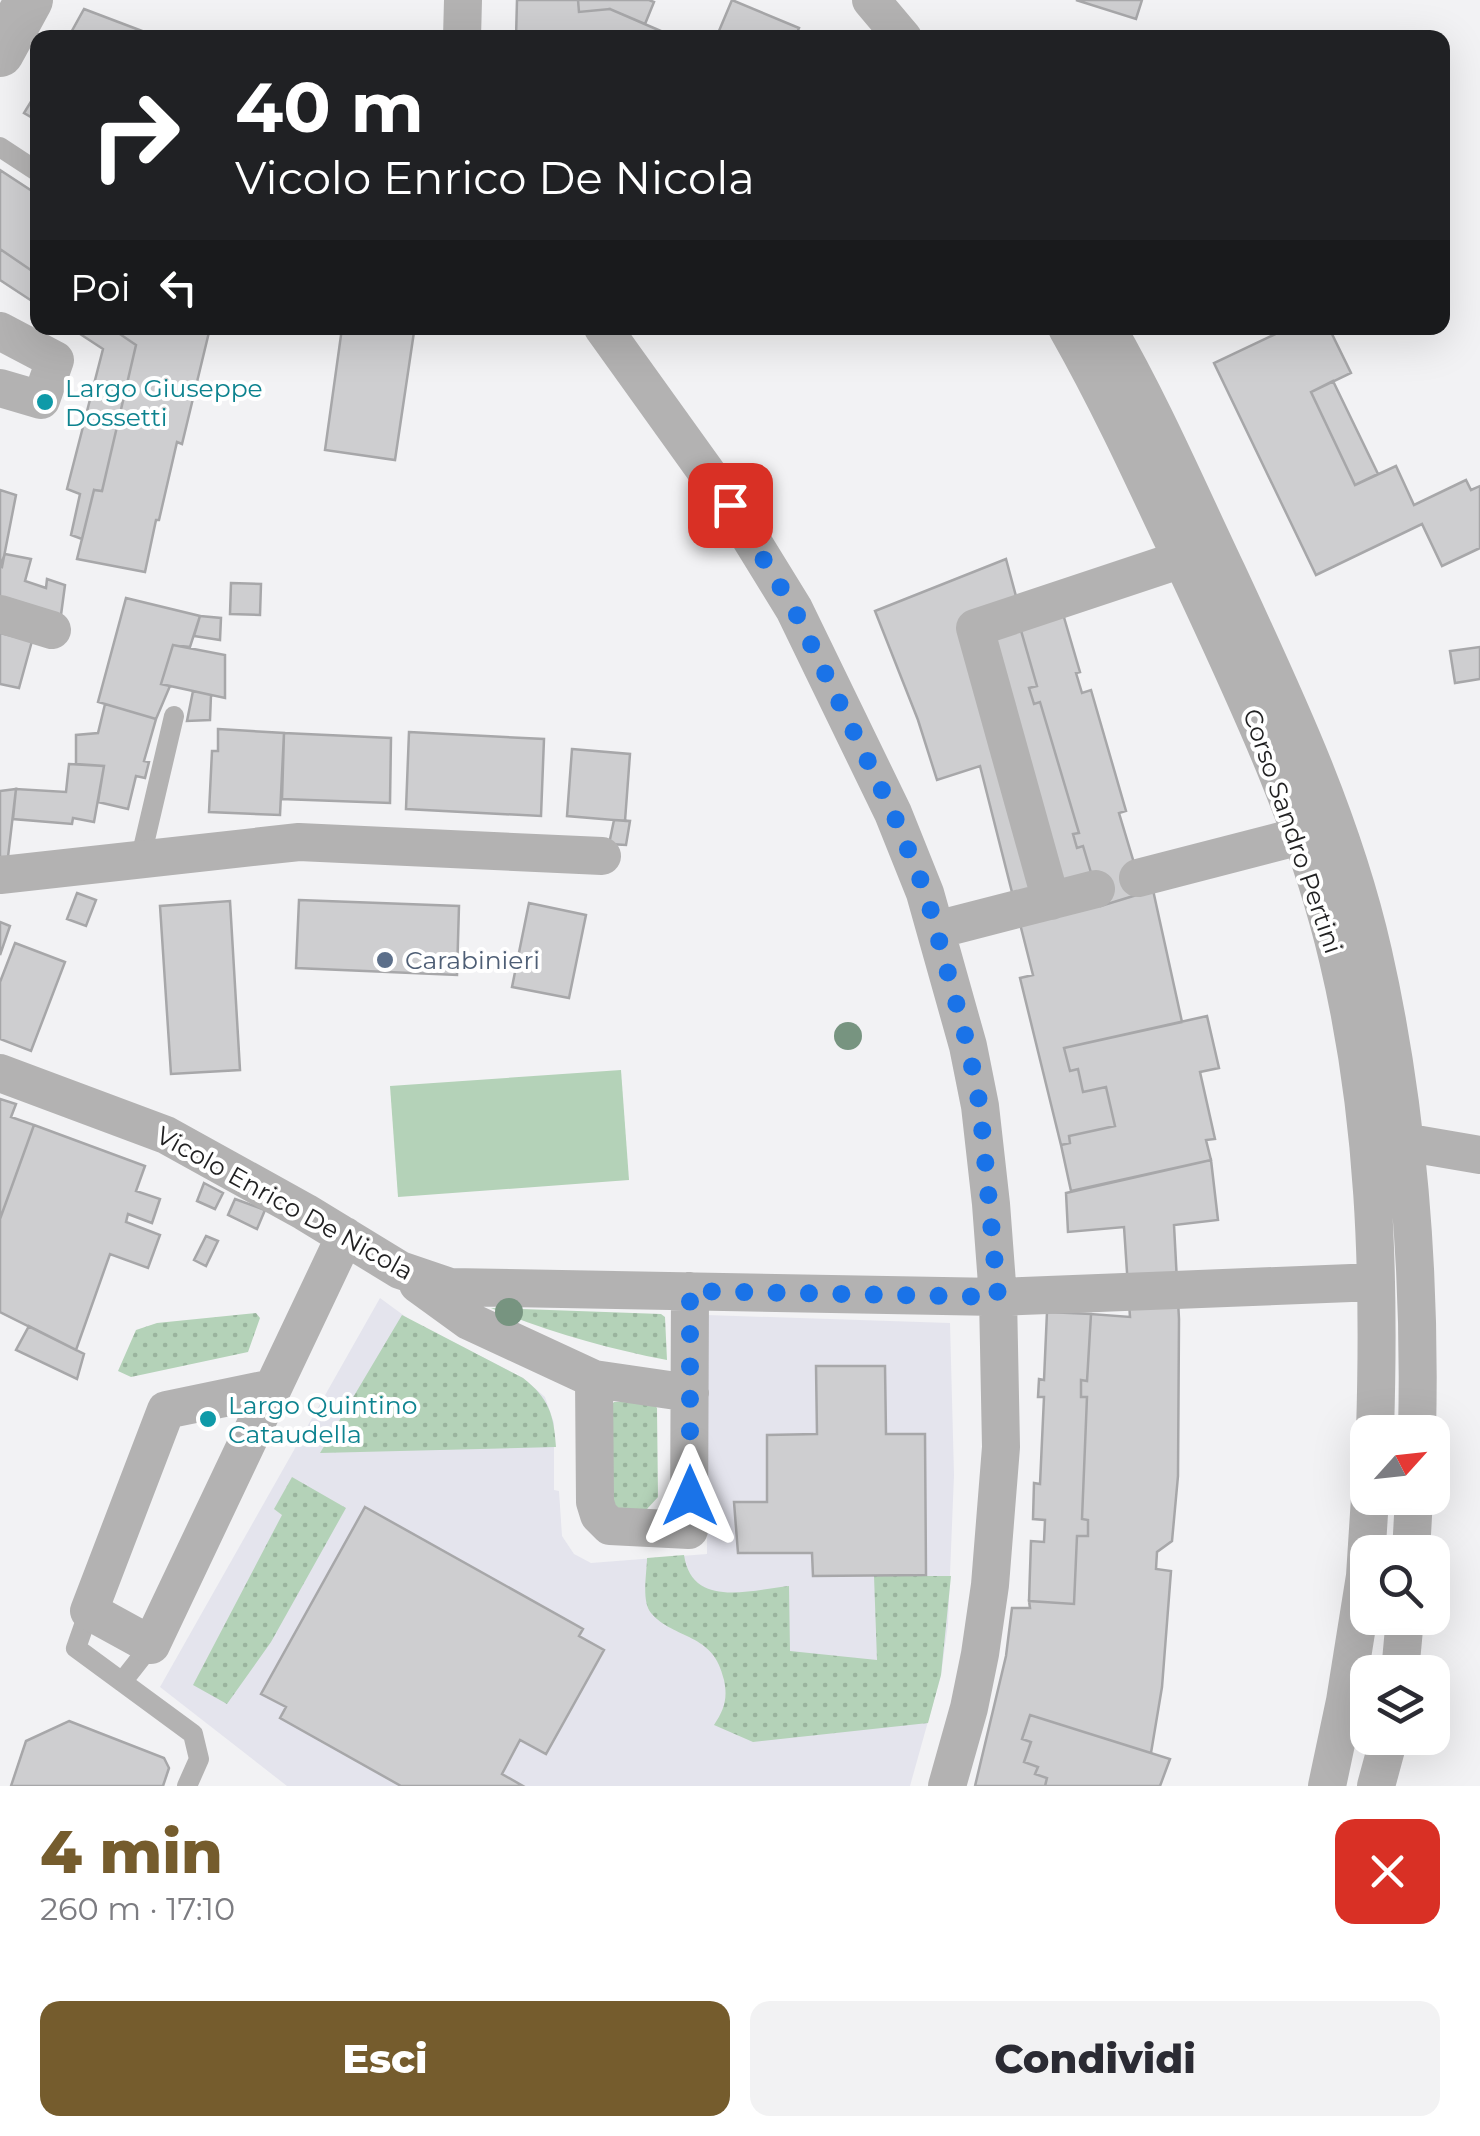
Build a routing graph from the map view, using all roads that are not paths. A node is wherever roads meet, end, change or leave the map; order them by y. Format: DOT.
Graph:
graph roads {
  1 [pos="29,0"];
  2 [pos="462,0"];
  3 [pos="870,0"];
  4 [pos="462,30"];
  5 [pos="896,30"];
  6 [pos="0,53"];
  7 [pos="0,147"];
  8 [pos="30,167"];
  9 [pos="0,331"];
  10 [pos="608,335"];
  11 [pos="1071,335"];
  12 [pos="1111,335"];
  13 [pos="0,388"];
  14 [pos="1182,559"];
  15 [pos="0,614"];
  16 [pos="52,630"];
  17 [pos="174,716"];
  18 [pos="1300,836"];
  19 [pos="602,856"];
  20 [pos="140,860"];
  21 [pos="0,875"];
  22 [pos="1138,878"];
  23 [pos="1096,889"];
  24 [pos="1051,901"];
  25 [pos="936,930"];
  26 [pos="0,1073"];
  27 [pos="1404,1142"];
  28 [pos="1480,1155"];
  29 [pos="344,1236"];
  30 [pos="400,1270"];
  31 [pos="1376,1282"];
  32 [pos="690,1291"];
  33 [pos="998,1297"];
  34 [pos="594,1379"];
  35 [pos="274,1388"];
  36 [pos="690,1393"];
  37 [pos="1375,1415"];
  38 [pos="1417,1415"];
  39 [pos="1369,1515"];
  40 [pos="90,1610"];
  41 [pos="151,1644"];
  42 [pos="122,1682"];
  43 [pos="1387,1755"];
  44 [pos="1384,1785"];
  45 [pos="188,1786"];
  46 [pos="947,1786"];
  47 [pos="1327,1786"];
  1 -- 6 [label="street"];
  2 -- 4 [label="street"];
  3 -- 5 [label="street"];
  7 -- 8 [label="lane"];
  9 -- 13 [label="street"];
  10 -- 25 [label="street"];
  11 -- 14 [label="street, Corso Sandro Pertini"];
  12 -- 27 [label="street, Corso Sandro Pertini"];
  14 -- 18 [label="street, Corso Sandro Pertini"];
  14 -- 24 [label="street"];
  15 -- 16 [label="street"];
  17 -- 20 [label="lane"];
  18 -- 22 [label="street"];
  18 -- 31 [label="street, Corso Sandro Pertini"];
  19 -- 20 [label="street"];
  20 -- 21 [label="street"];
  23 -- 24 [label="street"];
  24 -- 25 [label="street"];
  25 -- 33 [label="street"];
  26 -- 29 [label="street, Vicolo Enrico De Nicola"];
  27 -- 28 [label="street"];
  27 -- 38 [label="street, Corso Sandro Pertini"];
  29 -- 30 [label="street, Vicolo Enrico De Nicola"];
  29 -- 35 [label="street"];
  30 -- 32 [label="street, Vicolo Enrico De Nicola"];
  30 -- 34 [label="street"];
  31 -- 33 [label="street, Vicolo Enrico De Nicola"];
  31 -- 37 [label="street, Corso Sandro Pertini"];
  32 -- 33 [label="street, Vicolo Enrico De Nicola"];
  32 -- 36 [label="street"];
  33 -- 46 [label="street"];
  34 -- 36 [label="street"];
  34 -- 36 [label="street"];
  35 -- 40 [label="street"];
  35 -- 41 [label="street"];
  39 -- 47 [label="street"];
  40 -- 41 [label="street"];
  40 -- 42 [label="lane"];
  41 -- 42 [label="lane"];
  42 -- 45 [label="lane"];
  43 -- 44 [label="street"];
}
